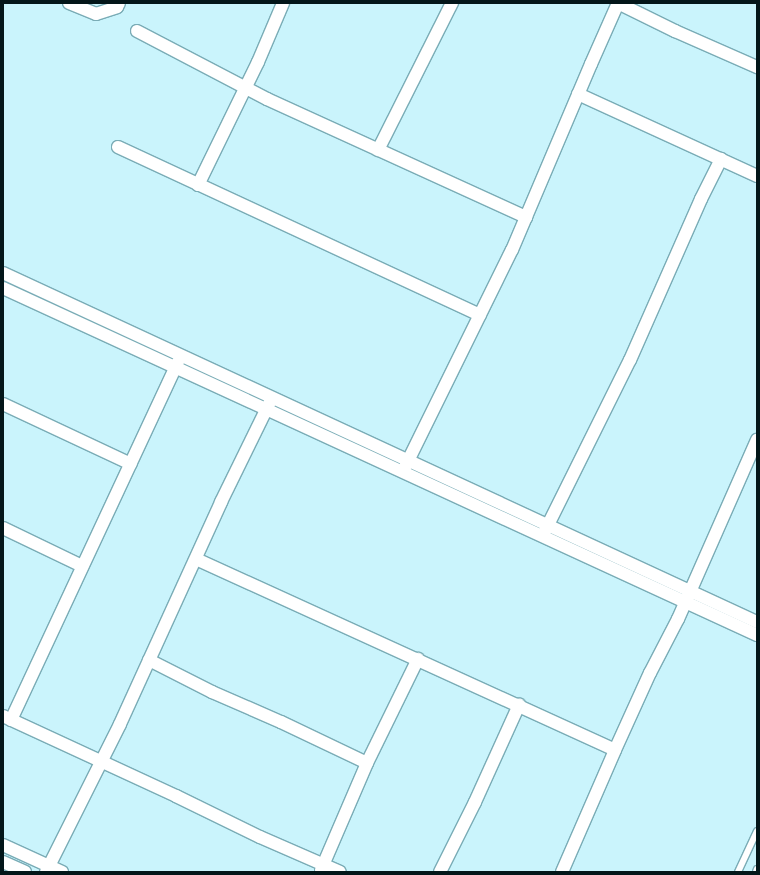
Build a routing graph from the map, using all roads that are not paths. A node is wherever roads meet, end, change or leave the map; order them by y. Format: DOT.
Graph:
graph roads {
  1 [pos="69,3"];
  2 [pos="119,3"];
  3 [pos="283,3"];
  4 [pos="452,3"];
  5 [pos="618,3"];
  6 [pos="136,31"];
  7 [pos="757,67"];
  8 [pos="245,87"];
  9 [pos="578,94"];
  10 [pos="118,147"];
  11 [pos="378,150"];
  12 [pos="721,160"];
  13 [pos="757,176"];
  14 [pos="198,185"];
  15 [pos="526,217"];
  16 [pos="3,272"];
  17 [pos="3,288"];
  18 [pos="480,315"];
  19 [pos="181,355"];
  20 [pos="176,368"];
  21 [pos="272,397"];
  22 [pos="3,404"];
  23 [pos="266,409"];
  24 [pos="757,440"];
  25 [pos="408,460"];
  26 [pos="131,464"];
  27 [pos="403,472"];
  28 [pos="3,528"];
  29 [pos="545,531"];
  30 [pos="196,559"];
  31 [pos="82,566"];
  32 [pos="688,596"];
  33 [pos="757,622"];
  34 [pos="757,635"];
  35 [pos="418,659"];
  36 [pos="148,660"];
  37 [pos="519,705"];
  38 [pos="7,718"];
  39 [pos="615,750"];
  40 [pos="102,761"];
  41 [pos="367,763"];
  42 [pos="757,831"];
  43 [pos="3,845"];
  44 [pos="3,862"];
  45 [pos="322,868"];
  46 [pos="47,869"];
  47 [pos="25,872"];
  48 [pos="62,872"];
  49 [pos="340,872"];
  50 [pos="440,872"];
  51 [pos="562,872"];
  52 [pos="738,872"];
  1 -- 2 [label="street"];
  3 -- 8 [label="street"];
  4 -- 11 [label="street"];
  5 -- 7 [label="street"];
  5 -- 9 [label="street"];
  6 -- 8 [label="street"];
  8 -- 11 [label="street"];
  8 -- 14 [label="street"];
  9 -- 12 [label="street"];
  9 -- 15 [label="street"];
  10 -- 14 [label="street"];
  11 -- 15 [label="street"];
  12 -- 13 [label="street"];
  12 -- 29 [label="street"];
  14 -- 18 [label="street"];
  15 -- 18 [label="street"];
  16 -- 19 [label="street"];
  17 -- 20 [label="street"];
  18 -- 25 [label="street"];
  19 -- 20 [label="street"];
  19 -- 21 [label="street"];
  20 -- 23 [label="street"];
  20 -- 26 [label="street"];
  21 -- 23 [label="street"];
  21 -- 25 [label="street"];
  22 -- 26 [label="street"];
  23 -- 27 [label="street"];
  23 -- 30 [label="street"];
  24 -- 32 [label="street"];
  25 -- 27 [label="street"];
  25 -- 29 [label="street"];
  26 -- 31 [label="street"];
  27 -- 29 [label="street"];
  28 -- 31 [label="street"];
  29 -- 32 [label="street"];
  30 -- 35 [label="street"];
  30 -- 36 [label="street"];
  31 -- 38 [label="street"];
  32 -- 33 [label="street"];
  32 -- 34 [label="street"];
  32 -- 39 [label="street"];
  35 -- 37 [label="street"];
  35 -- 41 [label="street"];
  36 -- 40 [label="street"];
  36 -- 41 [label="street"];
  37 -- 39 [label="street"];
  37 -- 50 [label="street"];
  38 -- 40 [label="street"];
  39 -- 51 [label="street"];
  40 -- 45 [label="street"];
  40 -- 46 [label="street"];
  41 -- 45 [label="street"];
  42 -- 52 [label="lane"];
  43 -- 46 [label="street"];
  44 -- 47 [label="street"];
  45 -- 49 [label="street"];
  46 -- 48 [label="street"];
}
